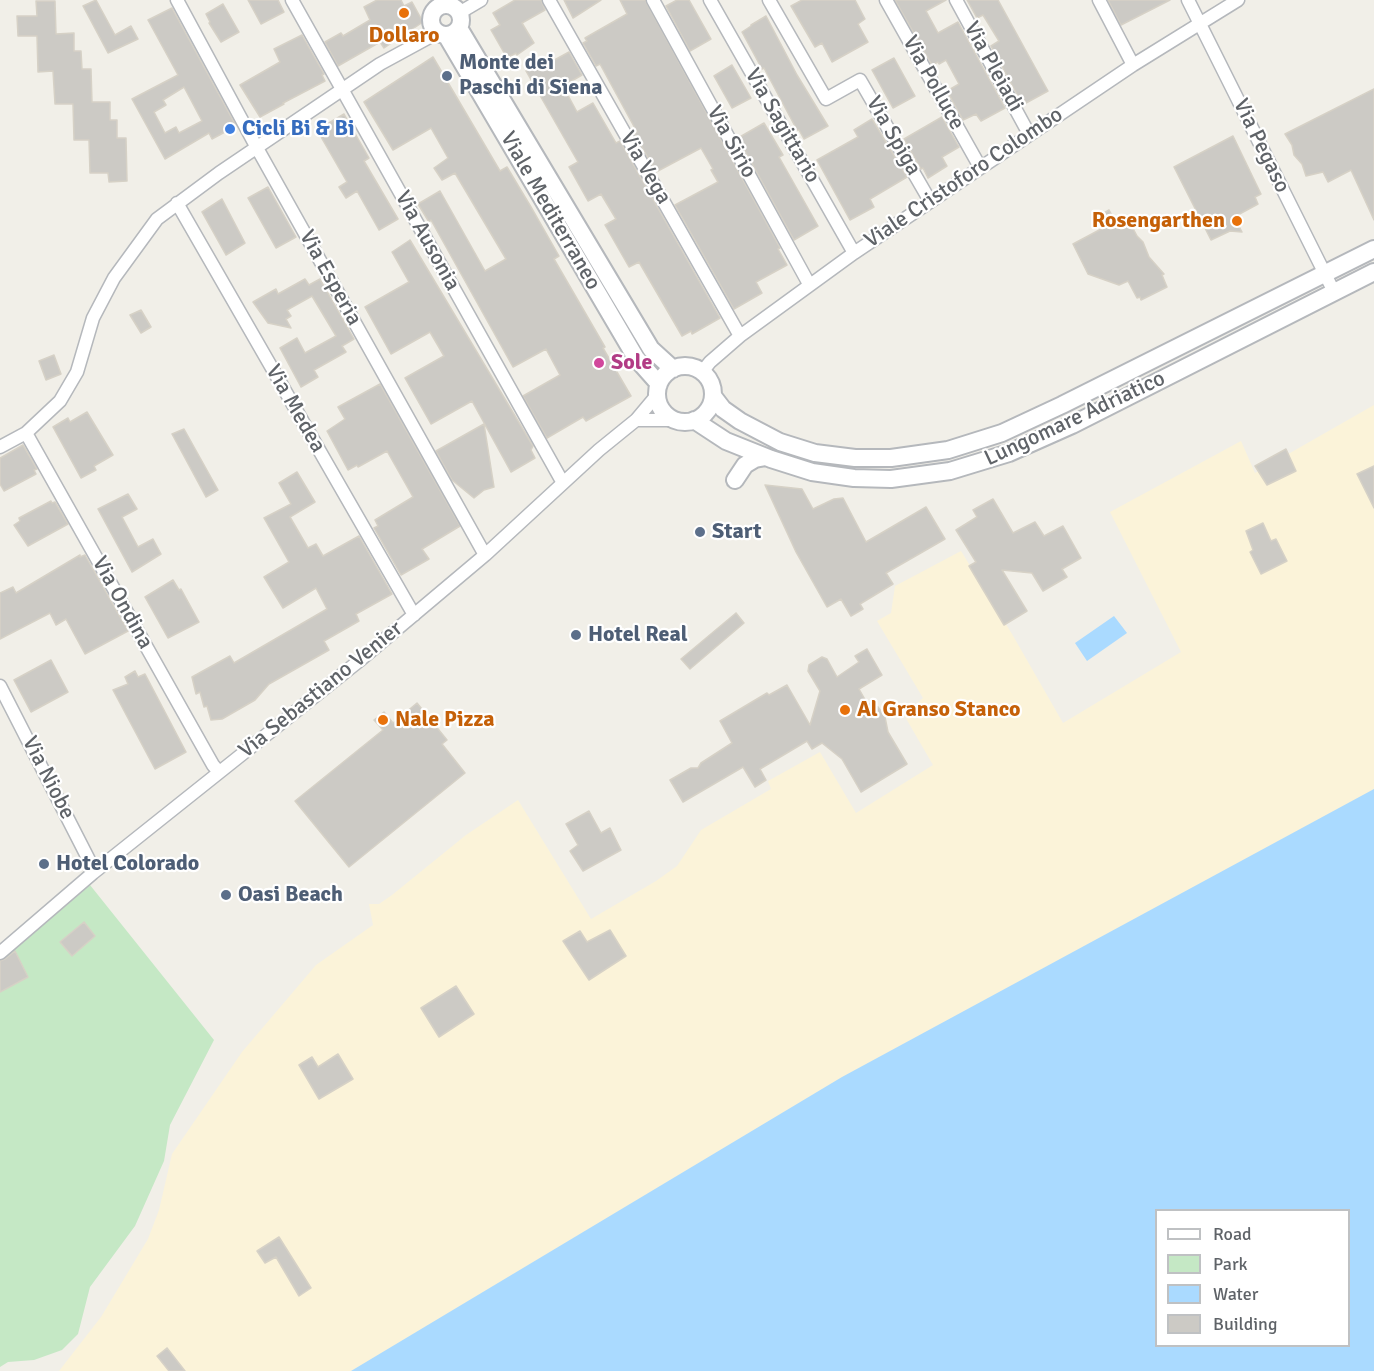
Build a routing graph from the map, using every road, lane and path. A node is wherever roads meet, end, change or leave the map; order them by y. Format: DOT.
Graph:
graph roads {
  1 [pos="177,0"];
  2 [pos="292,0"];
  3 [pos="423,0"];
  4 [pos="481,0"];
  5 [pos="549,0"];
  6 [pos="653,0"];
  7 [pos="710,0"];
  8 [pos="769,0"];
  9 [pos="886,0"];
  10 [pos="957,0"];
  11 [pos="1099,0"];
  12 [pos="1188,0"];
  13 [pos="1238,0"];
  14 [pos="444,19"];
  15 [pos="1200,23"];
  16 [pos="1133,65"];
  17 [pos="342,90"];
  18 [pos="1029,134"];
  19 [pos="257,148"];
  20 [pos="980,167"];
  21 [pos="930,201"];
  22 [pos="177,203"];
  23 [pos="1374,249"];
  24 [pos="854,253"];
  25 [pos="1374,272"];
  26 [pos="1325,273"];
  27 [pos="809,284"];
  28 [pos="1334,292"];
  29 [pos="740,336"];
  30 [pos="673,369"];
  31 [pos="702,372"];
  32 [pos="658,389"];
  33 [pos="712,396"];
  34 [pos="636,420"];
  35 [pos="674,420"];
  36 [pos="694,420"];
  37 [pos="26,433"];
  38 [pos="0,447"];
  39 [pos="766,457"];
  40 [pos="735,480"];
  41 [pos="563,483"];
  42 [pos="485,555"];
  43 [pos="414,615"];
  44 [pos="0,686"];
  45 [pos="219,772"];
  46 [pos="96,870"];
  47 [pos="0,953"];
  1 -- 19 [label="street, Via Esperia"];
  2 -- 17 [label="street, Via Ausonia"];
  3 -- 14 [label="street, Viale Mediterraneo"];
  4 -- 14 [label="street"];
  5 -- 29 [label="street, Via Vega"];
  6 -- 27 [label="street, Via Sirio"];
  7 -- 24 [label="street, Via Sagittario"];
  8 -- 21 [label="street, Via Spiga"];
  9 -- 20 [label="street, Via Polluce"];
  10 -- 18 [label="street, Via Pleiadi"];
  11 -- 16 [label="street"];
  12 -- 15 [label="street, Via Pegaso"];
  13 -- 15 [label="street, Viale Cristoforo Colombo"];
  14 -- 17 [label="street"];
  14 -- 30 [label="street, Viale Mediterraneo"];
  14 -- 32 [label="street, Viale Mediterraneo"];
  15 -- 16 [label="street, Viale Cristoforo Colombo"];
  15 -- 26 [label="street, Via Pegaso"];
  16 -- 18 [label="street, Viale Cristoforo Colombo"];
  17 -- 19 [label="street"];
  17 -- 41 [label="street, Via Ausonia"];
  18 -- 20 [label="street, Viale Cristoforo Colombo"];
  19 -- 22 [label="street"];
  19 -- 42 [label="street, Via Esperia"];
  20 -- 21 [label="street, Viale Cristoforo Colombo"];
  21 -- 24 [label="street, Viale Cristoforo Colombo"];
  22 -- 37 [label="street"];
  22 -- 43 [label="street, Via Medea"];
  23 -- 26 [label="street, Lungomare Adriatico"];
  24 -- 27 [label="street, Viale Cristoforo Colombo"];
  25 -- 28 [label="street, Lungomare Adriatico"];
  26 -- 28 [label="street, Via Pegaso"];
  26 -- 33 [label="street, Lungomare Adriatico"];
  27 -- 29 [label="street, Viale Cristoforo Colombo"];
  28 -- 39 [label="street, Lungomare Adriatico"];
  29 -- 31 [label="street, Viale Cristoforo Colombo"];
  30 -- 31 [label="street"];
  30 -- 32 [label="street"];
  31 -- 33 [label="street"];
  32 -- 34 [label="street, Via Sebastiano Venier"];
  32 -- 35 [label="street"];
  33 -- 36 [label="street"];
  34 -- 35 [label="street"];
  34 -- 41 [label="street, Via Sebastiano Venier"];
  35 -- 36 [label="street"];
  36 -- 39 [label="street, Lungomare Adriatico"];
  37 -- 38 [label="street"];
  37 -- 45 [label="street, Via Ondina"];
  39 -- 40 [label="street"];
  41 -- 42 [label="street, Via Sebastiano Venier"];
  42 -- 43 [label="street, Via Sebastiano Venier"];
  43 -- 45 [label="street, Via Sebastiano Venier"];
  44 -- 46 [label="street, Via Niobe"];
  45 -- 46 [label="street, Via Sebastiano Venier"];
  46 -- 47 [label="street, Via Sebastiano Venier"];
}
